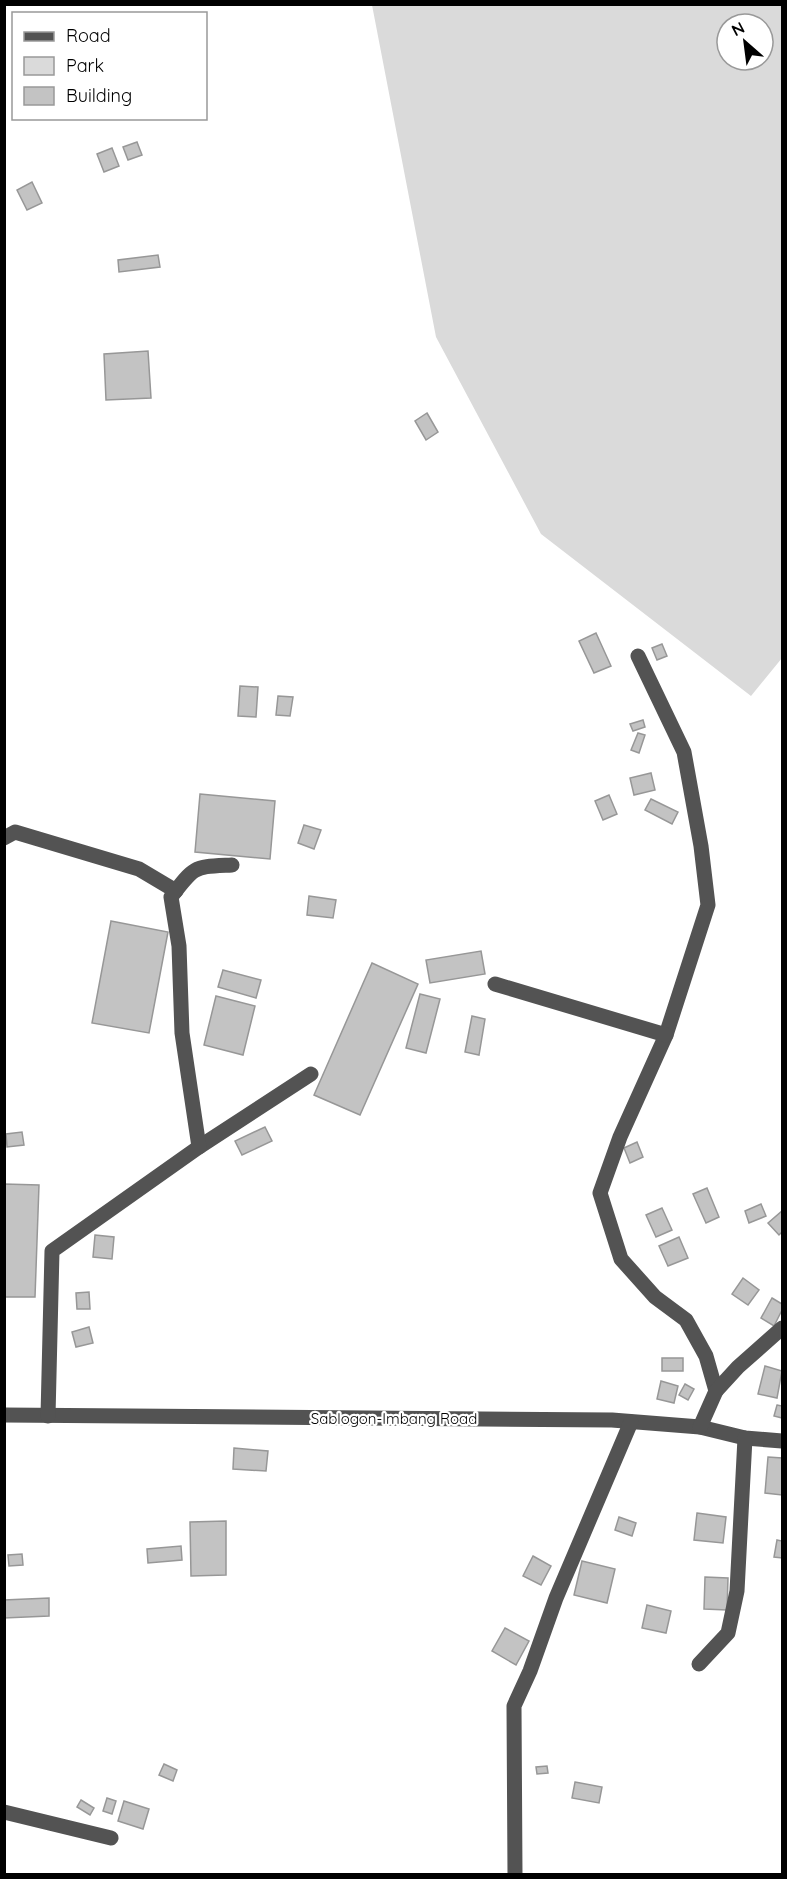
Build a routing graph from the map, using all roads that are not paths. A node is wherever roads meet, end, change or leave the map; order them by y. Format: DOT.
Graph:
graph roads {
  1 [pos="638,656"];
  2 [pos="4,838"];
  3 [pos="232,865"];
  4 [pos="176,891"];
  5 [pos="495,984"];
  6 [pos="666,1035"];
  7 [pos="311,1074"];
  8 [pos="198,1148"];
  9 [pos="783,1328"];
  10 [pos="716,1392"];
  11 [pos="4,1415"];
  12 [pos="48,1416"];
  13 [pos="631,1422"];
  14 [pos="699,1427"];
  15 [pos="745,1438"];
  16 [pos="783,1441"];
  17 [pos="699,1664"];
  18 [pos="4,1812"];
  19 [pos="111,1838"];
  20 [pos="515,1875"];
  1 -- 6 [label="street"];
  2 -- 4 [label="street"];
  3 -- 4 [label="street"];
  4 -- 8 [label="street"];
  5 -- 6 [label="street"];
  6 -- 10 [label="street"];
  7 -- 8 [label="street"];
  8 -- 12 [label="street"];
  9 -- 10 [label="street"];
  10 -- 14 [label="street"];
  11 -- 12 [label="street, Sablogon-Imbang Road"];
  12 -- 13 [label="street, Sablogon-Imbang Road"];
  13 -- 14 [label="street, Sablogon-Imbang Road"];
  13 -- 20 [label="street"];
  14 -- 15 [label="street, Sablogon-Imbang Road"];
  15 -- 16 [label="street, Sablogon-Imbang Road"];
  15 -- 17 [label="street"];
  18 -- 19 [label="street"];
}
